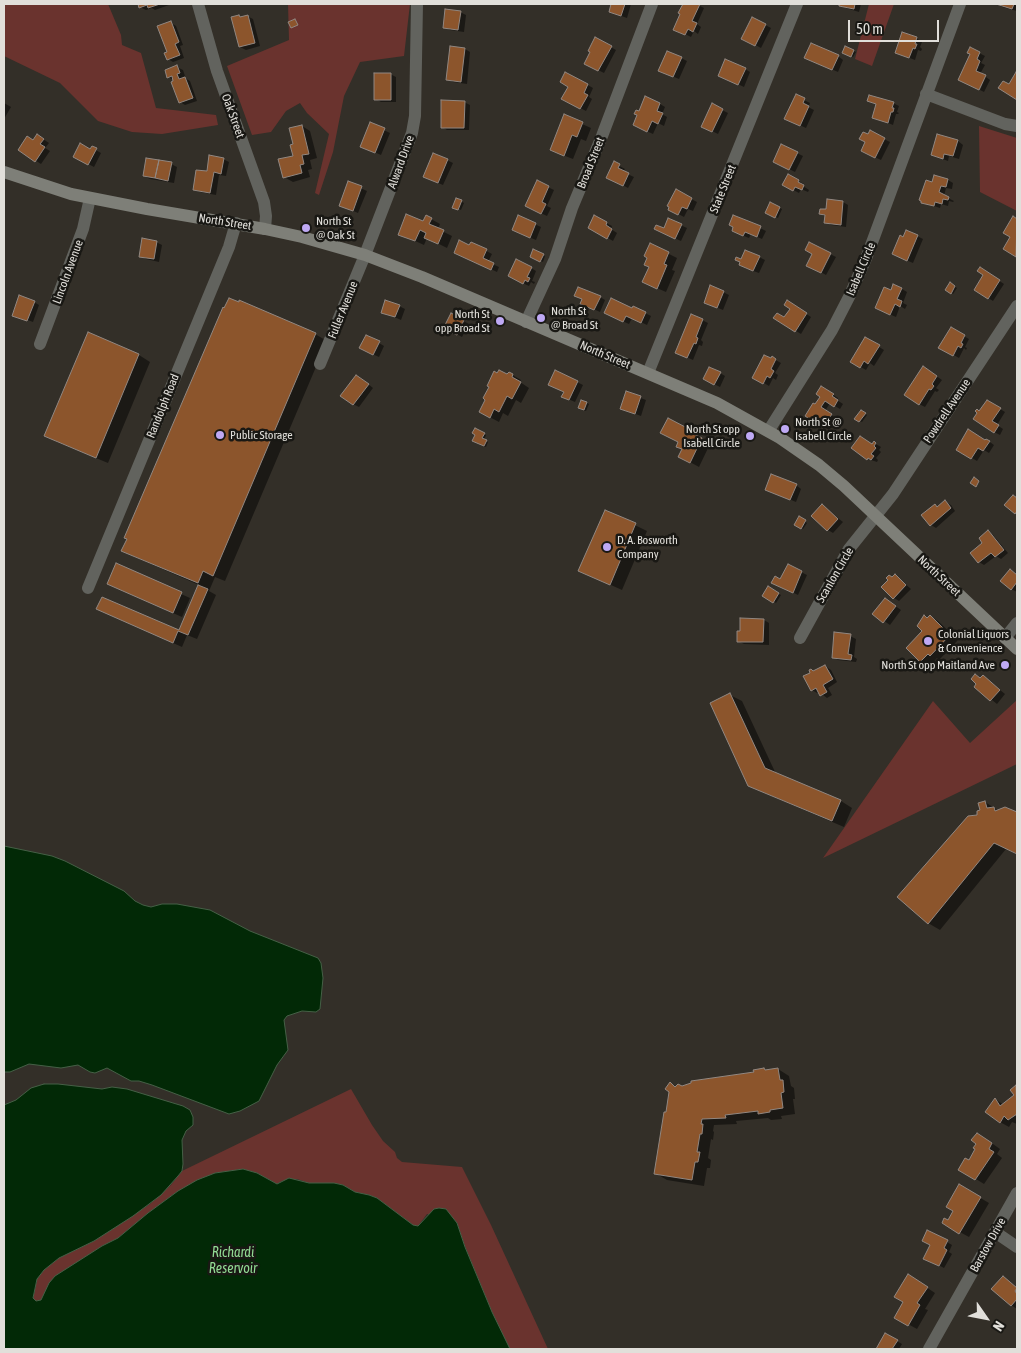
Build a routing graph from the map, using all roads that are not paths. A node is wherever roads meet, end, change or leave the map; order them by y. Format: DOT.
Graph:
graph roads {
  1 [pos="198,4"];
  2 [pos="417,4"];
  3 [pos="652,4"];
  4 [pos="797,4"];
  5 [pos="960,4"];
  6 [pos="926,94"];
  7 [pos="1017,126"];
  8 [pos="4,172"];
  9 [pos="90,198"];
  10 [pos="236,224"];
  11 [pos="265,229"];
  12 [pos="365,255"];
  13 [pos="1017,306"];
  14 [pos="526,322"];
  15 [pos="40,344"];
  16 [pos="320,364"];
  17 [pos="648,373"];
  18 [pos="769,430"];
  19 [pos="876,516"];
  20 [pos="88,588"];
  21 [pos="1017,623"];
  22 [pos="800,638"];
  23 [pos="1005,638"];
  24 [pos="1017,649"];
  25 [pos="1017,1193"];
  26 [pos="995,1232"];
  27 [pos="1017,1247"];
  28 [pos="929,1349"];
  1 -- 11 [label="street, Oak Street"];
  2 -- 12 [label="street, Alward Drive"];
  3 -- 14 [label="street, Broad Street"];
  4 -- 17 [label="street, State Street"];
  5 -- 6 [label="street, Isabell Circle"];
  6 -- 7 [label="street"];
  6 -- 18 [label="street, Isabell Circle"];
  8 -- 9 [label="main road, North Street"];
  9 -- 10 [label="main road, North Street"];
  9 -- 15 [label="street, Lincoln Avenue"];
  10 -- 11 [label="main road, North Street"];
  10 -- 20 [label="street, Randolph Road"];
  11 -- 12 [label="main road, North Street"];
  12 -- 14 [label="main road, North Street"];
  12 -- 16 [label="street, Fuller Avenue"];
  13 -- 19 [label="street, Powdrell Avenue"];
  14 -- 17 [label="main road, North Street"];
  17 -- 18 [label="main road, North Street"];
  18 -- 19 [label="main road, North Street"];
  19 -- 22 [label="street, Scanlon Circle"];
  19 -- 23 [label="main road, North Street"];
  21 -- 23 [label="street"];
  23 -- 24 [label="main road, North Street"];
  25 -- 26 [label="street, Barstow Drive"];
  26 -- 27 [label="street"];
  26 -- 28 [label="street, Barstow Drive"];
}
